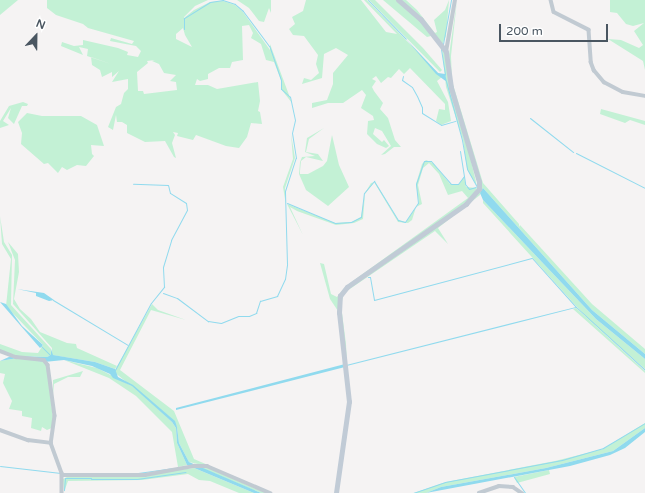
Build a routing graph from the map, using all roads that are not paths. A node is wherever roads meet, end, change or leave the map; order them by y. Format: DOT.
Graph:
graph roads {
  1 [pos="398,0"];
  2 [pos="456,0"];
  3 [pos="551,0"];
  4 [pos="446,52"];
  5 [pos="645,96"];
  6 [pos="0,351"];
  7 [pos="0,430"];
  8 [pos="51,443"];
  9 [pos="62,475"];
  10 [pos="62,493"];
  11 [pos="270,493"];
  12 [pos="336,493"];
  13 [pos="479,493"];
  14 [pos="522,493"];
  1 -- 4 [label="street"];
  2 -- 4 [label="street"];
  3 -- 5 [label="street"];
  4 -- 12 [label="street"];
  6 -- 8 [label="street"];
  7 -- 8 [label="street"];
  8 -- 9 [label="street"];
  9 -- 10 [label="street"];
  9 -- 11 [label="street"];
  13 -- 14 [label="street"];
}
